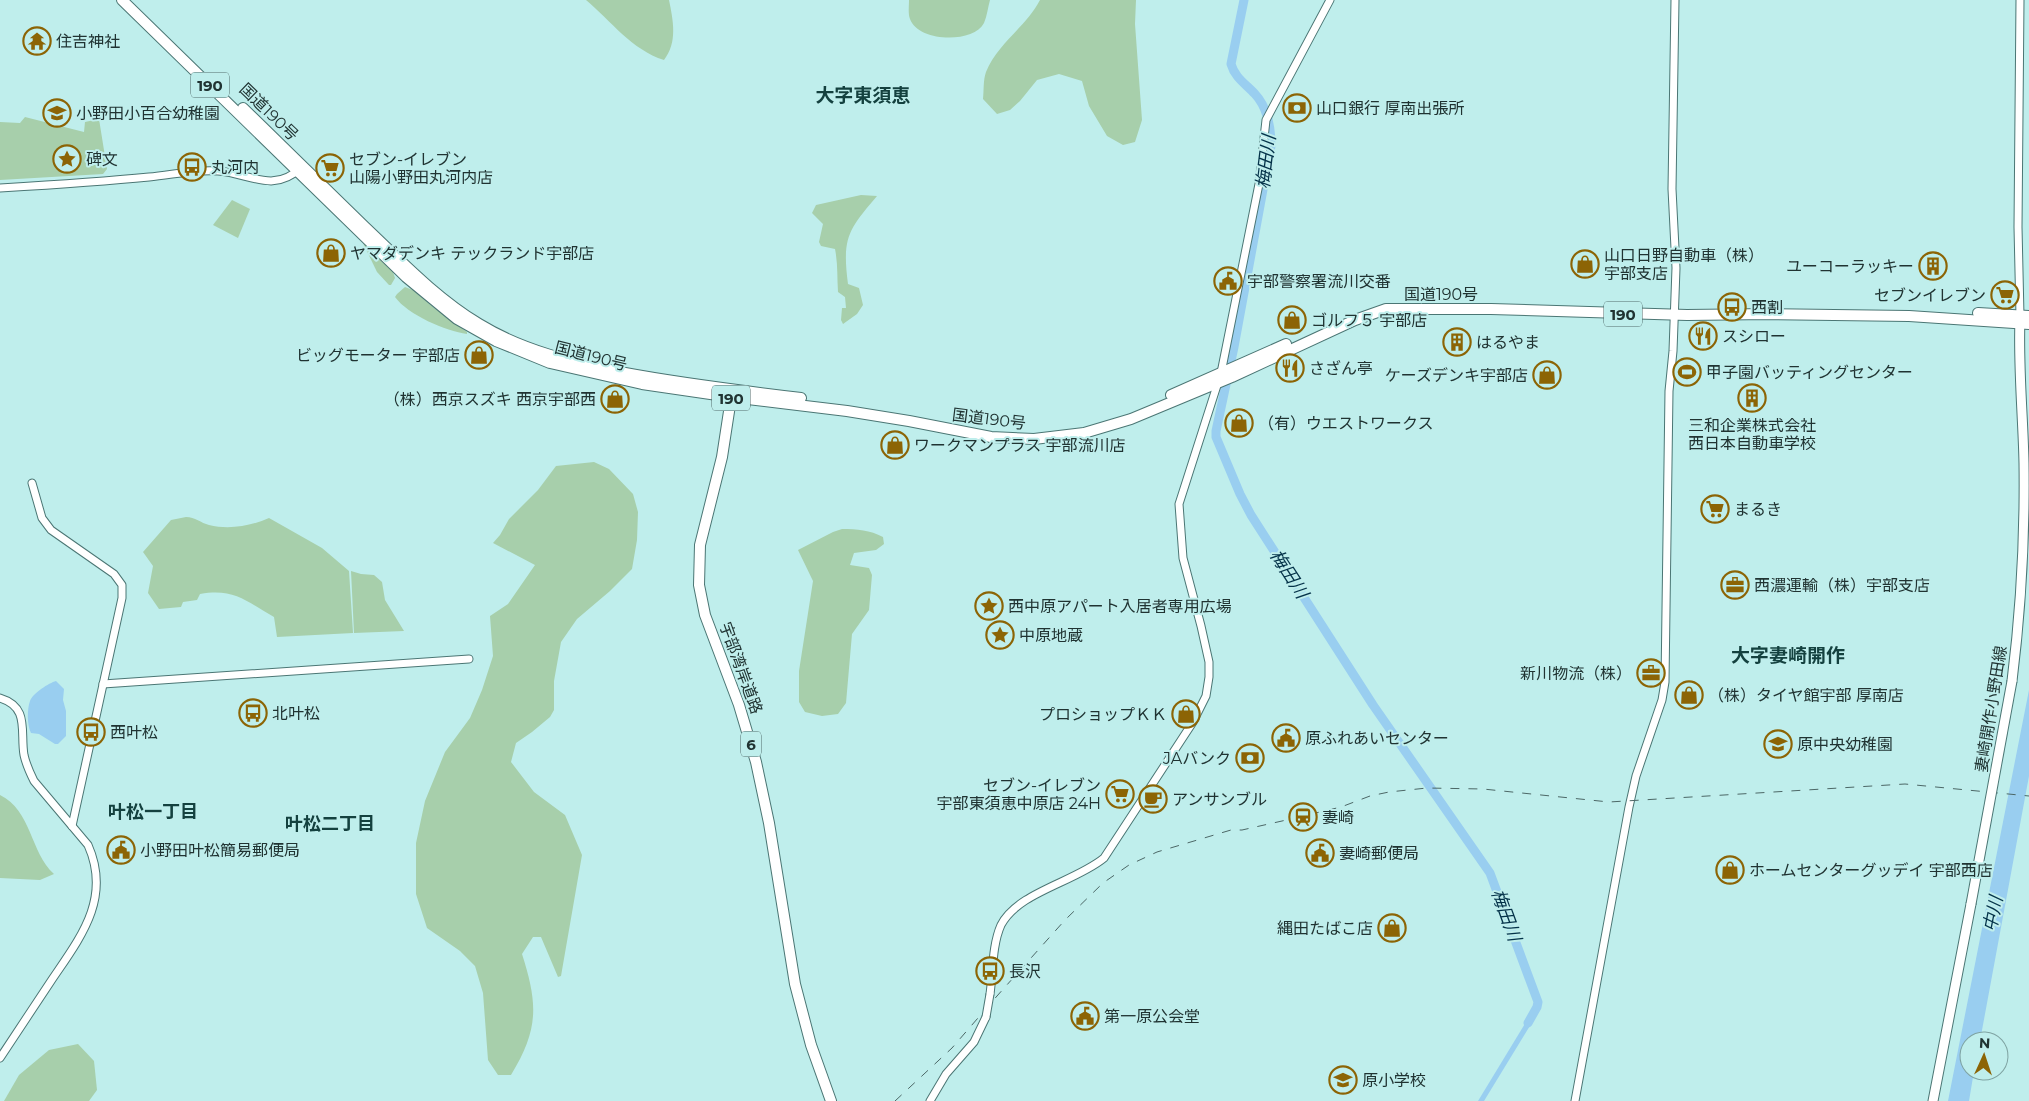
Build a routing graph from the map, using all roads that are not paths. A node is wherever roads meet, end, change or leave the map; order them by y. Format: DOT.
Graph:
graph roads {
  1 [pos="122,0"];
  2 [pos="130,0"];
  3 [pos="1330,0"];
  4 [pos="1675,0"];
  5 [pos="2020,0"];
  6 [pos="300,169"];
  7 [pos="0,188"];
  8 [pos="1675,312"];
  9 [pos="2025,320"];
  10 [pos="1225,376"];
  11 [pos="732,394"];
  12 [pos="32,483"];
  13 [pos="469,659"];
  14 [pos="103,684"];
  15 [pos="0,698"];
  16 [pos="72,826"];
  17 [pos="0,1058"];
  18 [pos="831,1101"];
  19 [pos="930,1101"];
  20 [pos="1575,1101"];
  21 [pos="1933,1101"];
  1 -- 6 [label="highway, 国道190号 / 190"];
  2 -- 6 [label="highway, 国道190号 / 190"];
  3 -- 10 [label="street"];
  4 -- 8 [label="street"];
  5 -- 9 [label="street"];
  6 -- 7 [label="street"];
  6 -- 11 [label="highway, 国道190号 / 190"];
  8 -- 9 [label="highway, 国道190号 / 190"];
  8 -- 10 [label="highway, 国道190号 / 190"];
  8 -- 20 [label="street"];
  9 -- 21 [label="main road, 妻崎開作小野田線, bridge"];
  10 -- 11 [label="highway, 国道190号 / 190"];
  10 -- 19 [label="street, bridge"];
  11 -- 18 [label="highway, 宇部湾岸道路 / 6"];
  12 -- 14 [label="street"];
  13 -- 14 [label="street"];
  14 -- 16 [label="street"];
  15 -- 16 [label="street"];
  16 -- 17 [label="street"];
}
